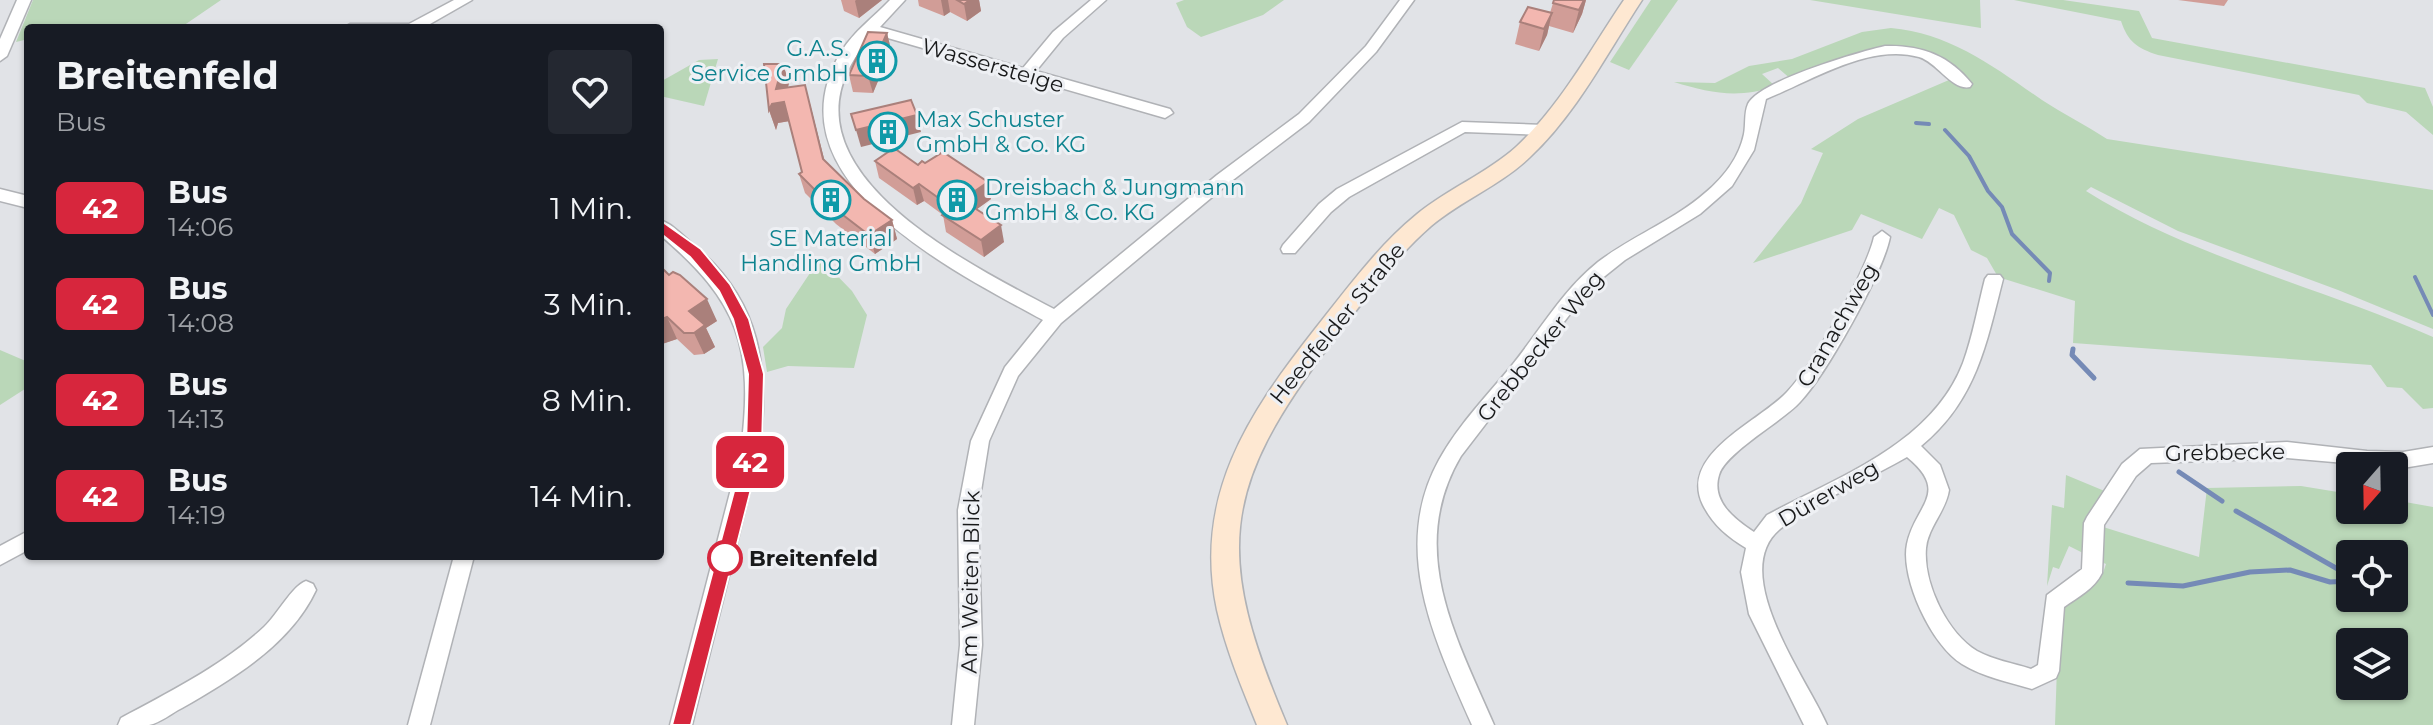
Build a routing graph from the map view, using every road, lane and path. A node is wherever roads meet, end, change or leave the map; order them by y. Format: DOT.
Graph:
graph roads {
  1 [pos="24,0"];
  2 [pos="465,0"];
  3 [pos="898,0"];
  4 [pos="1099,0"];
  5 [pos="1407,0"];
  6 [pos="1633,0"];
  7 [pos="420,24"];
  8 [pos="868,28"];
  9 [pos="0,56"];
  10 [pos="1026,74"];
  11 [pos="1965,84"];
  12 [pos="1165,113"];
  13 [pos="1544,130"];
  14 [pos="0,195"];
  15 [pos="24,201"];
  16 [pos="664,229"];
  17 [pos="1882,237"];
  18 [pos="1289,249"];
  19 [pos="1994,279"];
  20 [pos="1055,318"];
  21 [pos="1908,447"];
  22 [pos="2433,455"];
  23 [pos="24,542"];
  24 [pos="1757,544"];
  25 [pos="0,556"];
  26 [pos="463,560"];
  27 [pos="306,590"];
  28 [pos="129,725"];
  29 [pos="419,725"];
  30 [pos="681,725"];
  31 [pos="963,725"];
  32 [pos="1272,725"];
  33 [pos="1483,725"];
  34 [pos="1816,725"];
  1 -- 9 [label="street"];
  2 -- 7 [label="street"];
  3 -- 8 [label="street"];
  4 -- 10 [label="street"];
  5 -- 20 [label="street, Am Weiten Blick"];
  6 -- 13 [label="main road, Heedfelder Straße"];
  8 -- 10 [label="street, Wassersteige"];
  8 -- 20 [label="street"];
  10 -- 12 [label="street, Wassersteige"];
  11 -- 33 [label="street, Grebbecker Weg"];
  13 -- 18 [label="street"];
  13 -- 32 [label="main road, Heedfelder Straße"];
  14 -- 15 [label="street"];
  16 -- 30 [label="street"];
  17 -- 24 [label="street, Cranachweg"];
  19 -- 21 [label="street, Dürerweg"];
  20 -- 31 [label="street, Am Weiten Blick"];
  21 -- 22 [label="street, Grebbecke"];
  21 -- 24 [label="street, Dürerweg"];
  23 -- 25 [label="street"];
  24 -- 34 [label="street, Dürerweg"];
  26 -- 29 [label="street"];
  27 -- 28 [label="street"];
}
